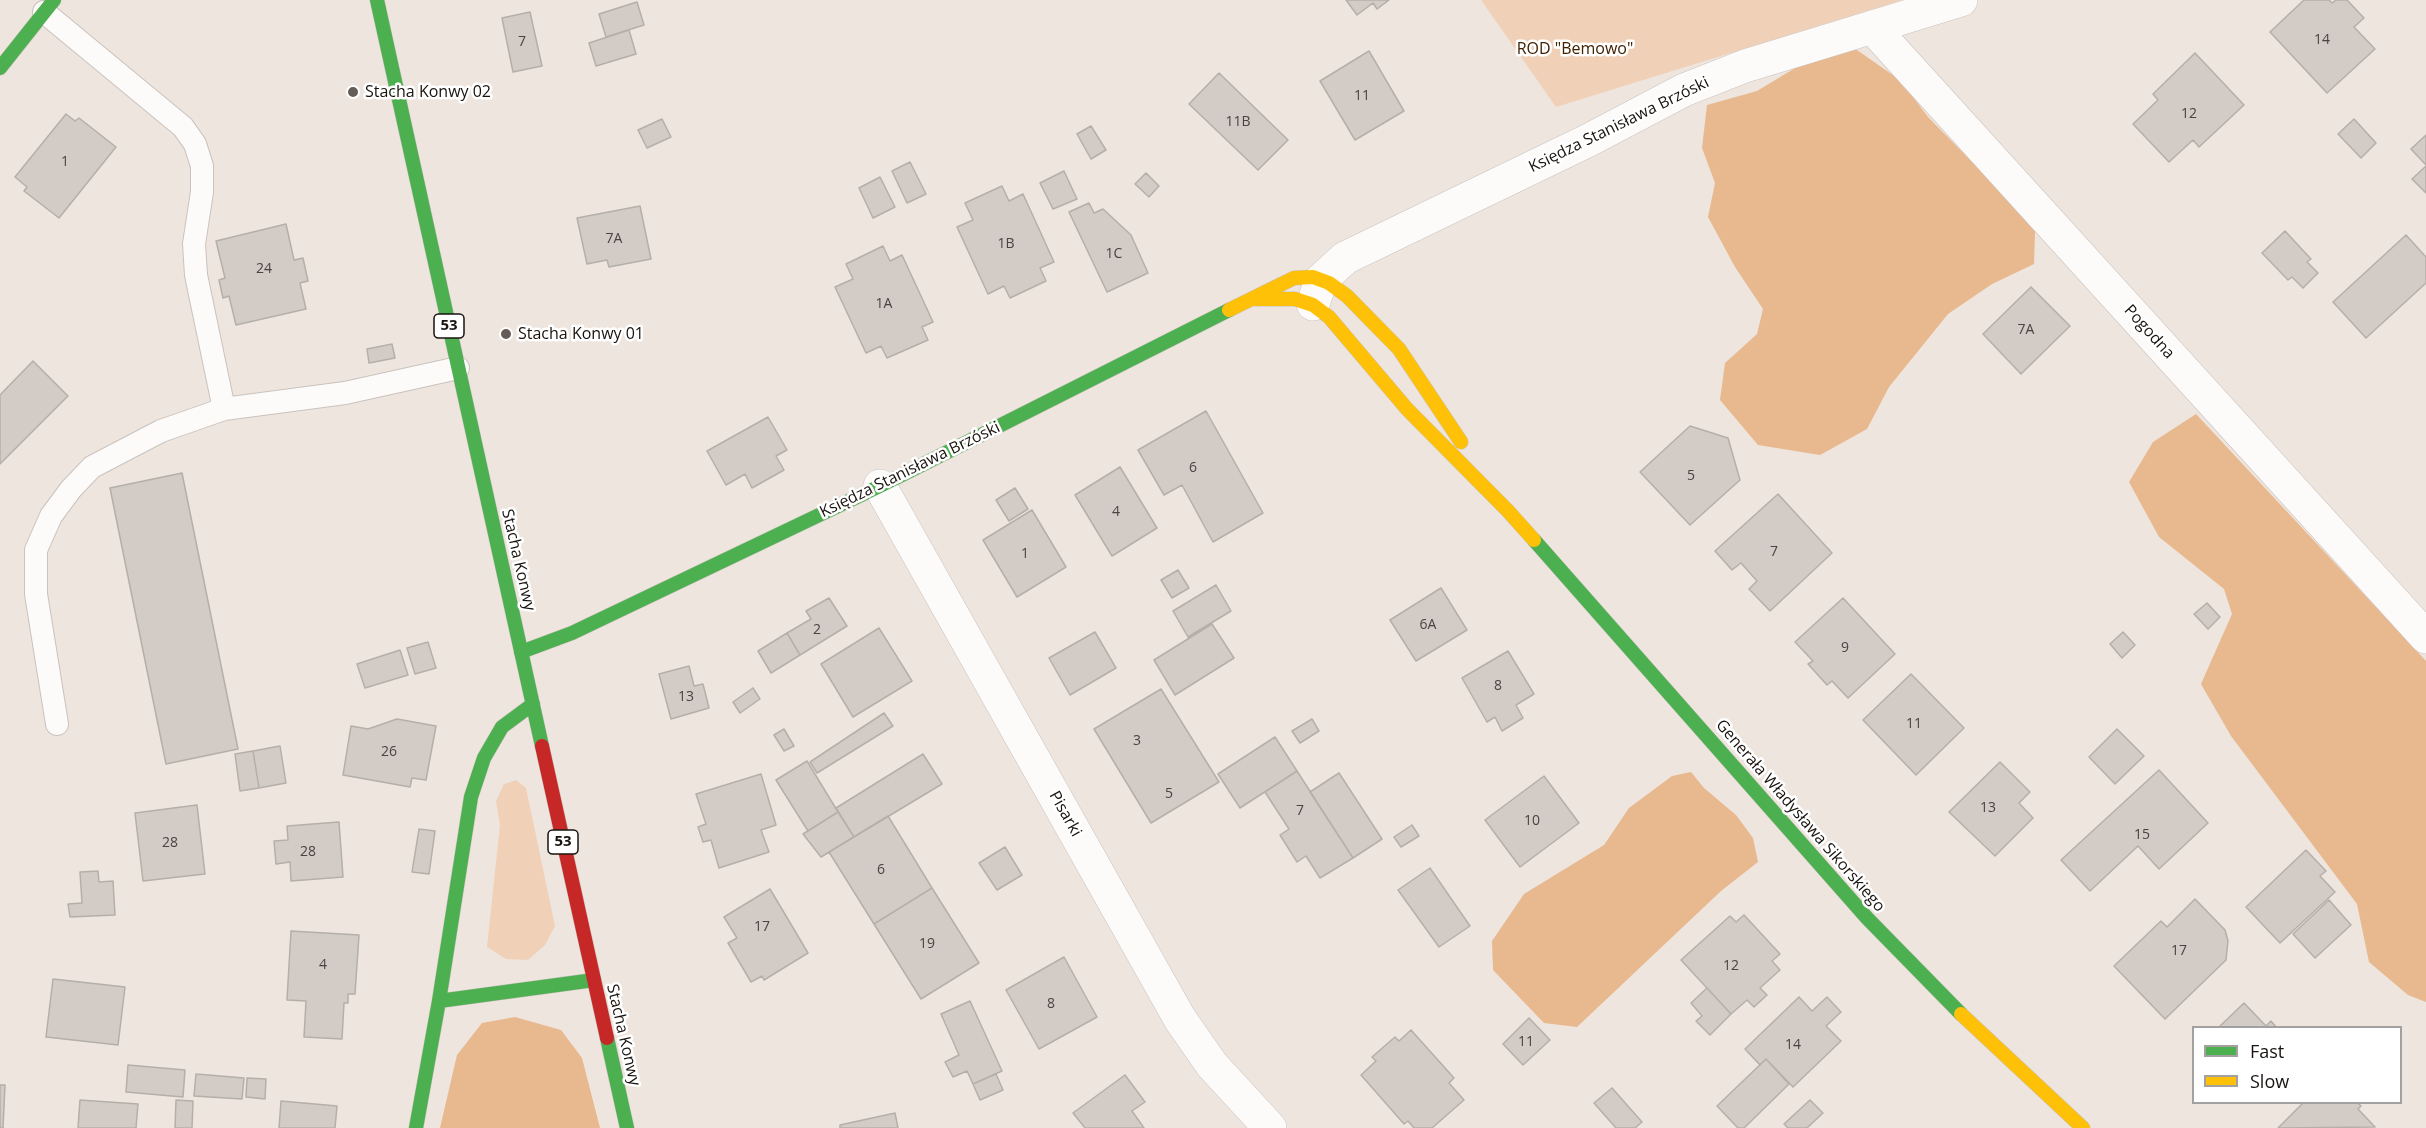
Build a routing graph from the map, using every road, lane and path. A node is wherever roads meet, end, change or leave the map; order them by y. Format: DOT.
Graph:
graph roads {
  1 [pos="376,0"];
  2 [pos="1961,0"];
  3 [pos="49,6"];
  4 [pos="1872,27"];
  5 [pos="0,68"];
  6 [pos="1309,288"];
  7 [pos="1253,299"];
  8 [pos="458,368"];
  9 [pos="224,410"];
  10 [pos="880,486"];
  11 [pos="1508,511"];
  12 [pos="2426,638"];
  13 [pos="521,652"];
  14 [pos="533,704"];
  15 [pos="57,724"];
  16 [pos="594,980"];
  17 [pos="439,1000"];
  18 [pos="416,1128"];
  19 [pos="627,1128"];
  20 [pos="1270,1128"];
  21 [pos="2083,1128"];
  1 -- 8 [label="street, Stacha Konwy / 53"];
  2 -- 4 [label="street, Księdza Stanisława Brzóski"];
  3 -- 5 [label="street"];
  3 -- 9 [label="lane"];
  4 -- 6 [label="street, Księdza Stanisława Brzóski"];
  4 -- 12 [label="street, Pogodna"];
  6 -- 7 [label="street, Księdza Stanisława Brzóski"];
  6 -- 7 [label="street, Generała Władysława Sikorskiego"];
  6 -- 11 [label="street, Generała Władysława Sikorskiego"];
  6 -- 11 [label="street, Generała Władysława Sikorskiego"];
  7 -- 10 [label="street, Księdza Stanisława Brzóski"];
  8 -- 9 [label="lane"];
  8 -- 13 [label="street, Stacha Konwy / 53"];
  9 -- 15 [label="lane"];
  10 -- 13 [label="street, Księdza Stanisława Brzóski"];
  10 -- 20 [label="street, Pisarki"];
  11 -- 21 [label="street, Generała Władysława Sikorskiego"];
  13 -- 14 [label="street, Stacha Konwy / 53"];
  14 -- 16 [label="street, Stacha Konwy / 53"];
  14 -- 17 [label="street"];
  16 -- 17 [label="street"];
  16 -- 19 [label="street, Stacha Konwy / 53"];
  17 -- 18 [label="street"];
}
